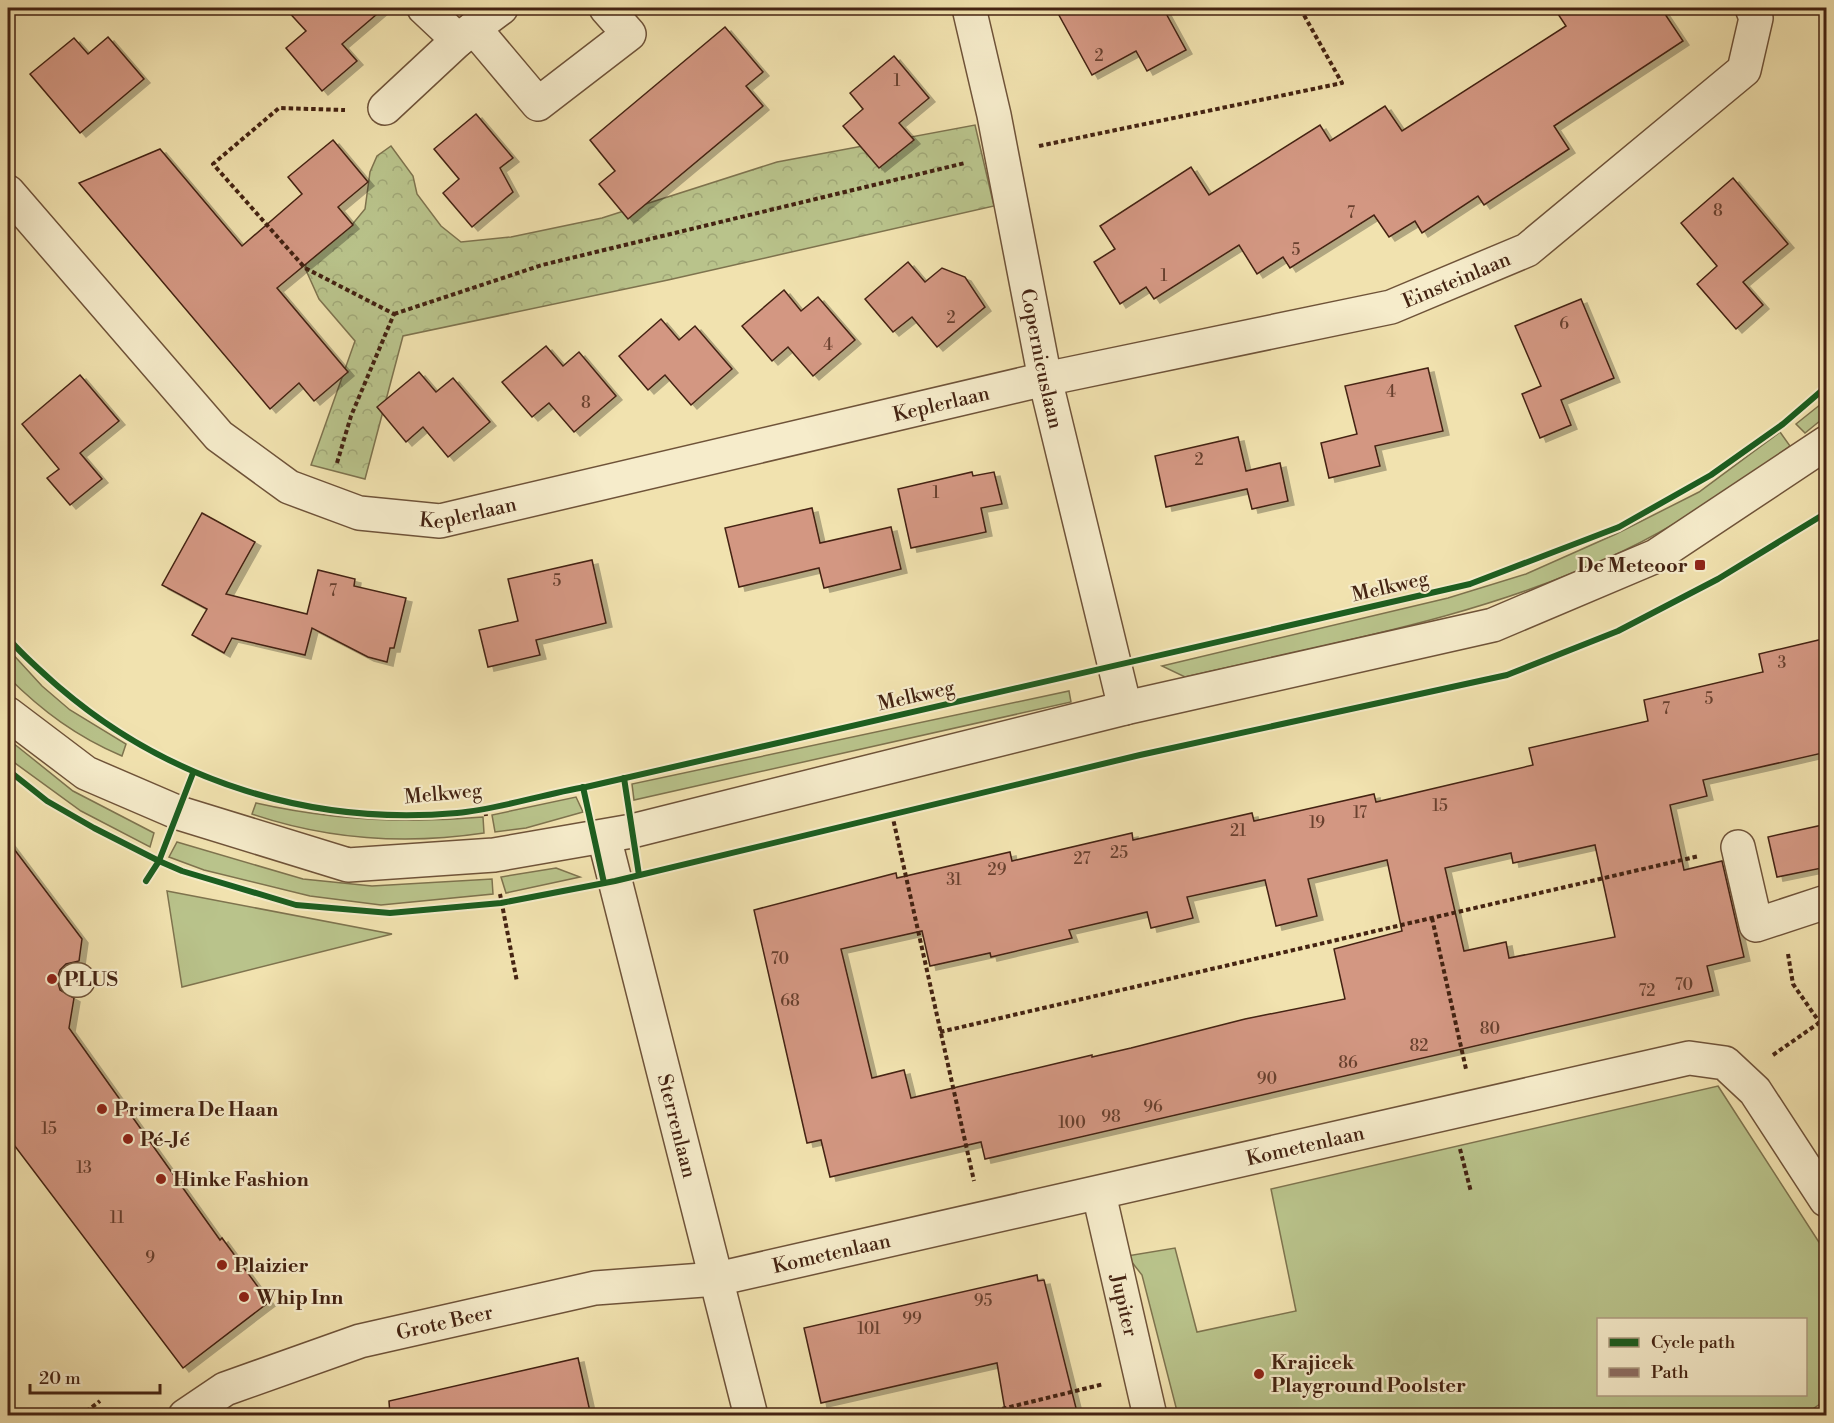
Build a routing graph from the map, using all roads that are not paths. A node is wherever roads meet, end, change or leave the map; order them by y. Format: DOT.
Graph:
graph roads {
  1 [pos="424,8"];
  2 [pos="501,8"];
  3 [pos="606,8"];
  4 [pos="969,8"];
  5 [pos="1752,8"];
  6 [pos="466,34"];
  7 [pos="385,108"];
  8 [pos="8,192"];
  9 [pos="1045,379"];
  10 [pos="1827,444"];
  11 [pos="1125,708"];
  12 [pos="8,714"];
  13 [pos="604,837"];
  14 [pos="1738,847"];
  15 [pos="1827,902"];
  16 [pos="1099,1194"];
  17 [pos="1827,1200"];
  18 [pos="717,1279"];
  19 [pos="185,1416"];
  20 [pos="751,1416"];
  21 [pos="1150,1416"];
  1 -- 6 [label="street"];
  2 -- 6 [label="street"];
  3 -- 6 [label="street"];
  4 -- 9 [label="street, Copernicuslaan"];
  5 -- 9 [label="street, Einsteinlaan"];
  6 -- 7 [label="street"];
  8 -- 9 [label="street, Keplerlaan"];
  9 -- 11 [label="street, Copernicuslaan"];
  10 -- 11 [label="street"];
  11 -- 13 [label="street"];
  12 -- 13 [label="street"];
  13 -- 18 [label="street, Sterrenlaan"];
  14 -- 15 [label="street"];
  16 -- 17 [label="street, Kometenlaan"];
  16 -- 18 [label="street, Kometenlaan"];
  16 -- 21 [label="street, Jupiter"];
  18 -- 19 [label="street, Grote Beer"];
  18 -- 20 [label="street, Sterrenlaan"];
}
